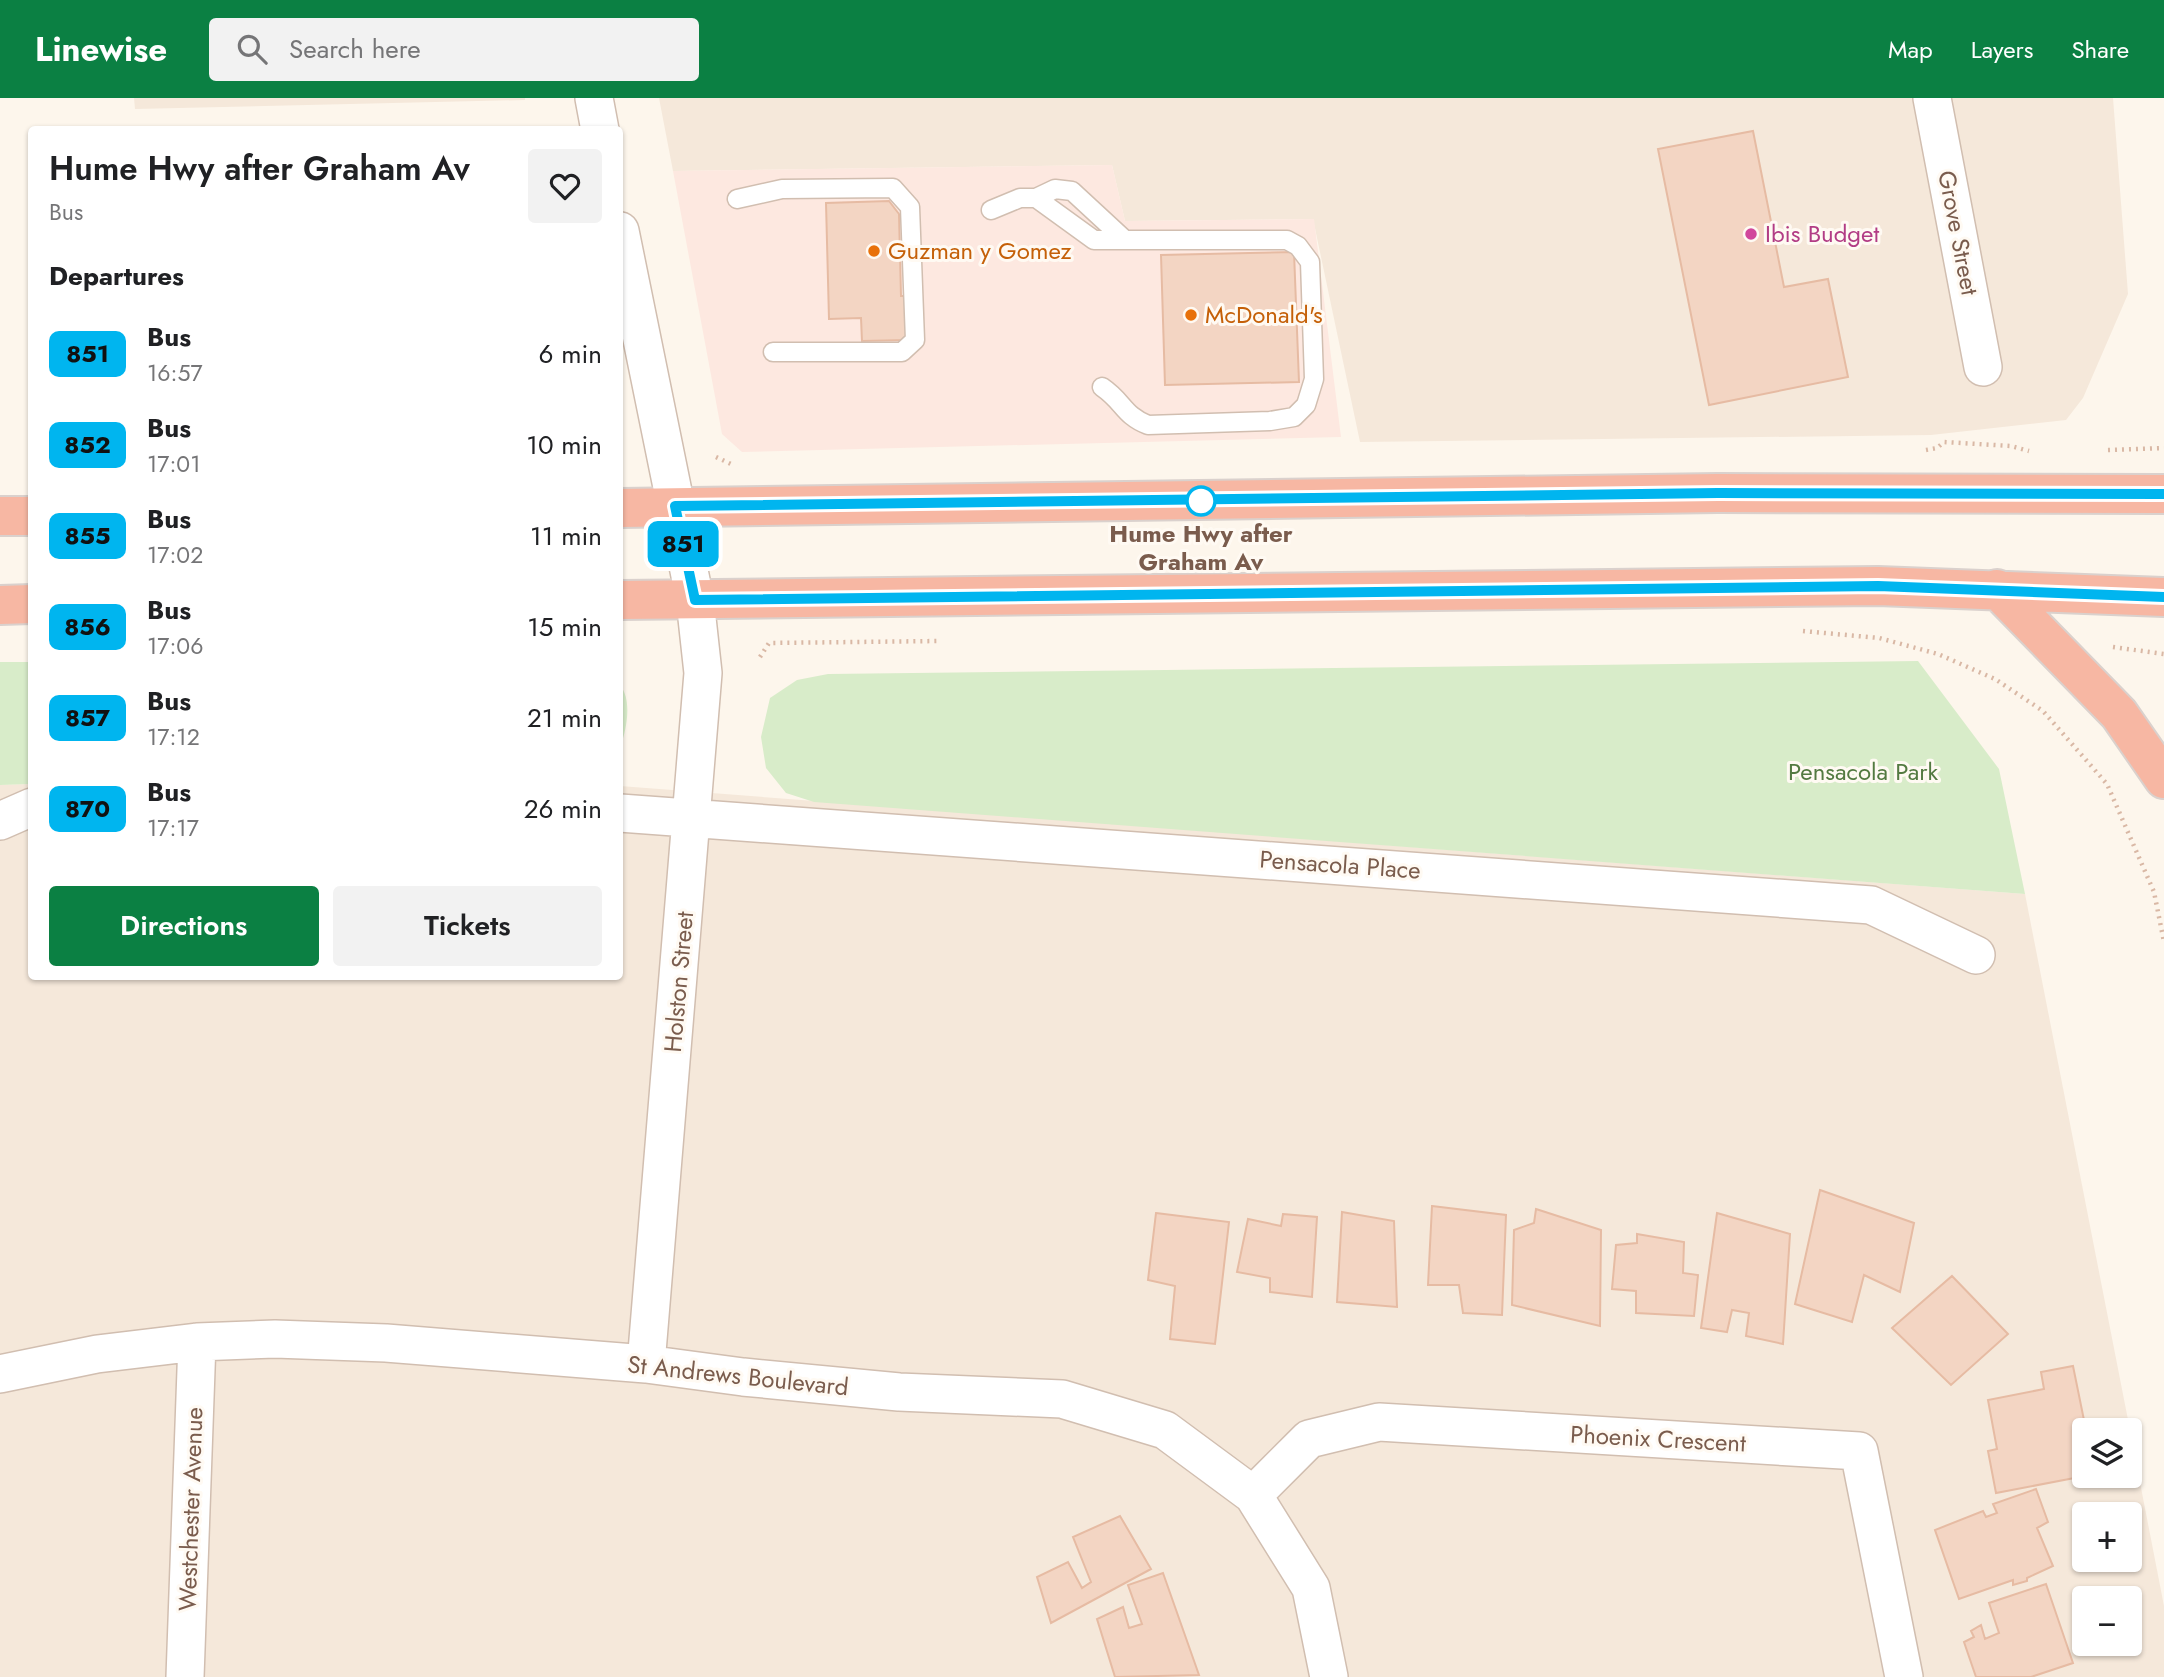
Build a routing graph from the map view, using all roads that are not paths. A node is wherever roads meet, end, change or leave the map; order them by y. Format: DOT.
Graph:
graph roads {
  1 [pos="594,98"];
  2 [pos="1932,98"];
  3 [pos="599,126"];
  4 [pos="1036,198"];
  5 [pos="737,199"];
  6 [pos="991,209"];
  7 [pos="1125,240"];
  8 [pos="623,246"];
  9 [pos="773,352"];
  10 [pos="1983,367"];
  11 [pos="1102,387"];
  12 [pos="2164,494"];
  13 [pos="675,506"];
  14 [pos="623,508"];
  15 [pos="0,516"];
  16 [pos="28,516"];
  17 [pos="1997,589"];
  18 [pos="2164,597"];
  19 [pos="623,600"];
  20 [pos="695,600"];
  21 [pos="28,604"];
  22 [pos="0,605"];
  23 [pos="2164,779"];
  24 [pos="28,809"];
  25 [pos="623,813"];
  26 [pos="693,816"];
  27 [pos="0,821"];
  28 [pos="1976,955"];
  29 [pos="197,1342"];
  30 [pos="646,1364"];
  31 [pos="0,1374"];
  32 [pos="1253,1496"];
  33 [pos="185,1677"];
  34 [pos="1329,1677"];
  35 [pos="1904,1677"];
  1 -- 3 [label="street"];
  2 -- 10 [label="street, Grove Street"];
  4 -- 6 [label="lane"];
  4 -- 7 [label="lane"];
  4 -- 7 [label="lane"];
  5 -- 9 [label="lane"];
  7 -- 11 [label="lane"];
  8 -- 13 [label="street, Holston Street"];
  12 -- 13 [label="highway"];
  13 -- 14 [label="highway"];
  13 -- 20 [label="street, Holston Street"];
  15 -- 16 [label="highway"];
  17 -- 18 [label="highway"];
  17 -- 20 [label="highway"];
  17 -- 23 [label="highway"];
  19 -- 20 [label="highway"];
  20 -- 26 [label="street, Holston Street"];
  21 -- 22 [label="highway"];
  24 -- 27 [label="street"];
  25 -- 26 [label="street, Pensacola Place"];
  26 -- 28 [label="street, Pensacola Place"];
  26 -- 30 [label="street, Holston Street"];
  29 -- 30 [label="street, St Andrews Boulevard"];
  29 -- 31 [label="street, St Andrews Boulevard"];
  29 -- 33 [label="street, Westchester Avenue"];
  30 -- 32 [label="street, St Andrews Boulevard"];
  32 -- 34 [label="street, St Andrews Boulevard"];
  32 -- 35 [label="street, Phoenix Crescent"];
}
